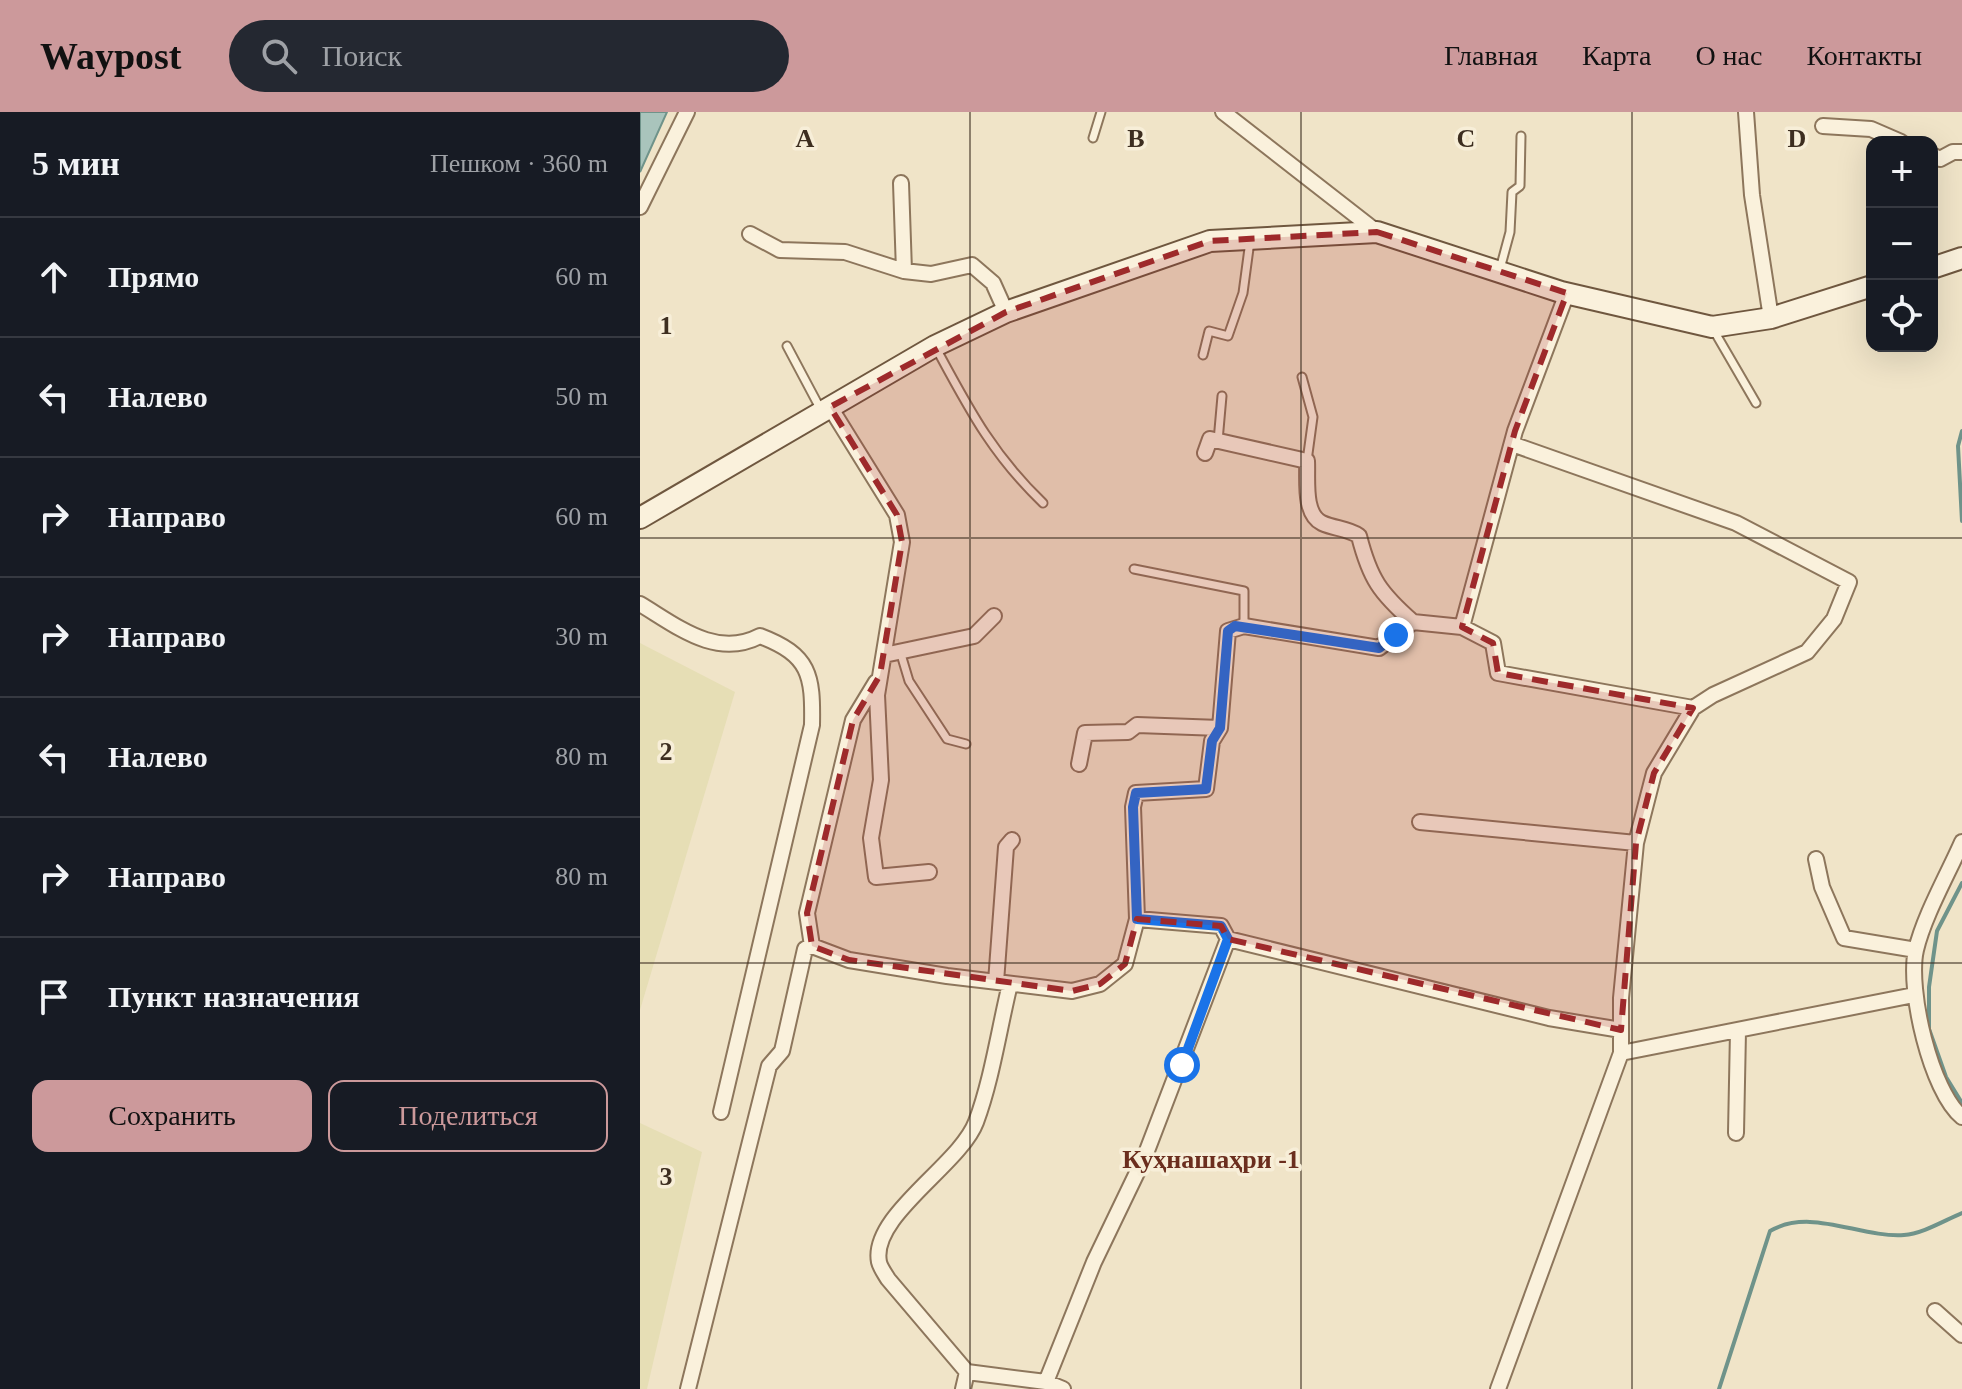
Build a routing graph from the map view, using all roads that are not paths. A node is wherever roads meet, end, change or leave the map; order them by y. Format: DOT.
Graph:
graph roads {
  1 [pos="687,112"];
  2 [pos="1101,112"];
  3 [pos="1223,112"];
  4 [pos="1746,112"];
  5 [pos="1238,117"];
  6 [pos="1823,126"];
  7 [pos="1521,136"];
  8 [pos="1887,136"];
  9 [pos="1093,138"];
  10 [pos="1962,152"];
  11 [pos="1938,158"];
  12 [pos="901,183"];
  13 [pos="640,207"];
  14 [pos="1377,232"];
  15 [pos="750,234"];
  16 [pos="1250,239"];
  17 [pos="1962,258"];
  18 [pos="1938,266"];
  19 [pos="904,271"];
  20 [pos="1499,272"];
  21 [pos="1866,288"];
  22 [pos="1567,293"];
  23 [pos="1006,312"];
  24 [pos="1771,318"];
  25 [pos="1712,327"];
  26 [pos="787,346"];
  27 [pos="935,346"];
  28 [pos="1203,355"];
  29 [pos="1302,377"];
  30 [pos="1222,396"];
  31 [pos="1756,403"];
  32 [pos="826,409"];
  33 [pos="1218,441"];
  34 [pos="1512,444"];
  35 [pos="1205,453"];
  36 [pos="1307,461"];
  37 [pos="1043,503"];
  38 [pos="640,518"];
  39 [pos="1134,569"];
  40 [pos="640,604"];
  41 [pos="994,616"];
  42 [pos="1413,622"];
  43 [pos="1244,626"];
  44 [pos="1462,627"];
  45 [pos="900,651"];
  46 [pos="884,655"];
  47 [pos="880,675"];
  48 [pos="1693,708"];
  49 [pos="1220,728"];
  50 [pos="966,744"];
  51 [pos="1079,764"];
  52 [pos="1420,822"];
  53 [pos="1012,840"];
  54 [pos="1962,842"];
  55 [pos="1636,843"];
  56 [pos="1816,859"];
  57 [pos="929,872"];
  58 [pos="1137,919"];
  59 [pos="1228,939"];
  60 [pos="812,946"];
  61 [pos="1916,950"];
  62 [pos="1003,983"];
  63 [pos="1914,995"];
  64 [pos="1621,1030"];
  65 [pos="1738,1031"];
  66 [pos="1621,1053"];
  67 [pos="721,1112"];
  68 [pos="1962,1117"];
  69 [pos="1736,1133"];
  70 [pos="1935,1311"];
  71 [pos="1962,1335"];
  72 [pos="967,1372"];
  73 [pos="1046,1382"];
  74 [pos="688,1389"];
  75 [pos="963,1389"];
  76 [pos="1063,1389"];
  77 [pos="1498,1389"];
  1 -- 13 [label="street"];
  2 -- 9 [label="lane"];
  3 -- 5 [label="street"];
  4 -- 24 [label="street"];
  5 -- 14 [label="street"];
  6 -- 8 [label="street"];
  7 -- 20 [label="lane"];
  10 -- 11 [label="street"];
  12 -- 19 [label="street"];
  14 -- 16 [label="street"];
  14 -- 20 [label="street"];
  15 -- 19 [label="street"];
  16 -- 23 [label="street"];
  16 -- 28 [label="lane"];
  17 -- 18 [label="street"];
  19 -- 23 [label="street"];
  20 -- 22 [label="street"];
  21 -- 24 [label="street"];
  22 -- 25 [label="street"];
  22 -- 34 [label="street"];
  23 -- 27 [label="street"];
  24 -- 25 [label="street"];
  25 -- 31 [label="lane"];
  26 -- 32 [label="lane"];
  27 -- 32 [label="street"];
  27 -- 37 [label="lane"];
  29 -- 36 [label="lane"];
  30 -- 33 [label="lane"];
  32 -- 38 [label="street"];
  32 -- 46 [label="street"];
  33 -- 35 [label="street"];
  33 -- 36 [label="street"];
  34 -- 44 [label="street"];
  34 -- 48 [label="street"];
  36 -- 42 [label="street"];
  39 -- 43 [label="lane"];
  40 -- 67 [label="street"];
  41 -- 45 [label="street"];
  42 -- 43 [label="street"];
  42 -- 44 [label="street"];
  43 -- 49 [label="street"];
  44 -- 48 [label="street"];
  45 -- 46 [label="street"];
  45 -- 50 [label="lane"];
  46 -- 47 [label="street"];
  47 -- 57 [label="street"];
  47 -- 60 [label="street"];
  48 -- 55 [label="street"];
  49 -- 51 [label="street"];
  49 -- 58 [label="street"];
  52 -- 55 [label="street"];
  53 -- 62 [label="street"];
  54 -- 61 [label="street"];
  55 -- 64 [label="street"];
  56 -- 61 [label="street"];
  58 -- 59 [label="street"];
  58 -- 62 [label="street"];
  59 -- 64 [label="street"];
  59 -- 73 [label="street"];
  60 -- 62 [label="street"];
  60 -- 74 [label="street"];
  61 -- 63 [label="street"];
  62 -- 72 [label="street"];
  63 -- 65 [label="street"];
  63 -- 68 [label="street"];
  64 -- 66 [label="street"];
  65 -- 66 [label="street"];
  65 -- 69 [label="street"];
  66 -- 77 [label="street"];
  70 -- 71 [label="street"];
  72 -- 73 [label="street"];
  72 -- 75 [label="street"];
  73 -- 76 [label="street"];
}
